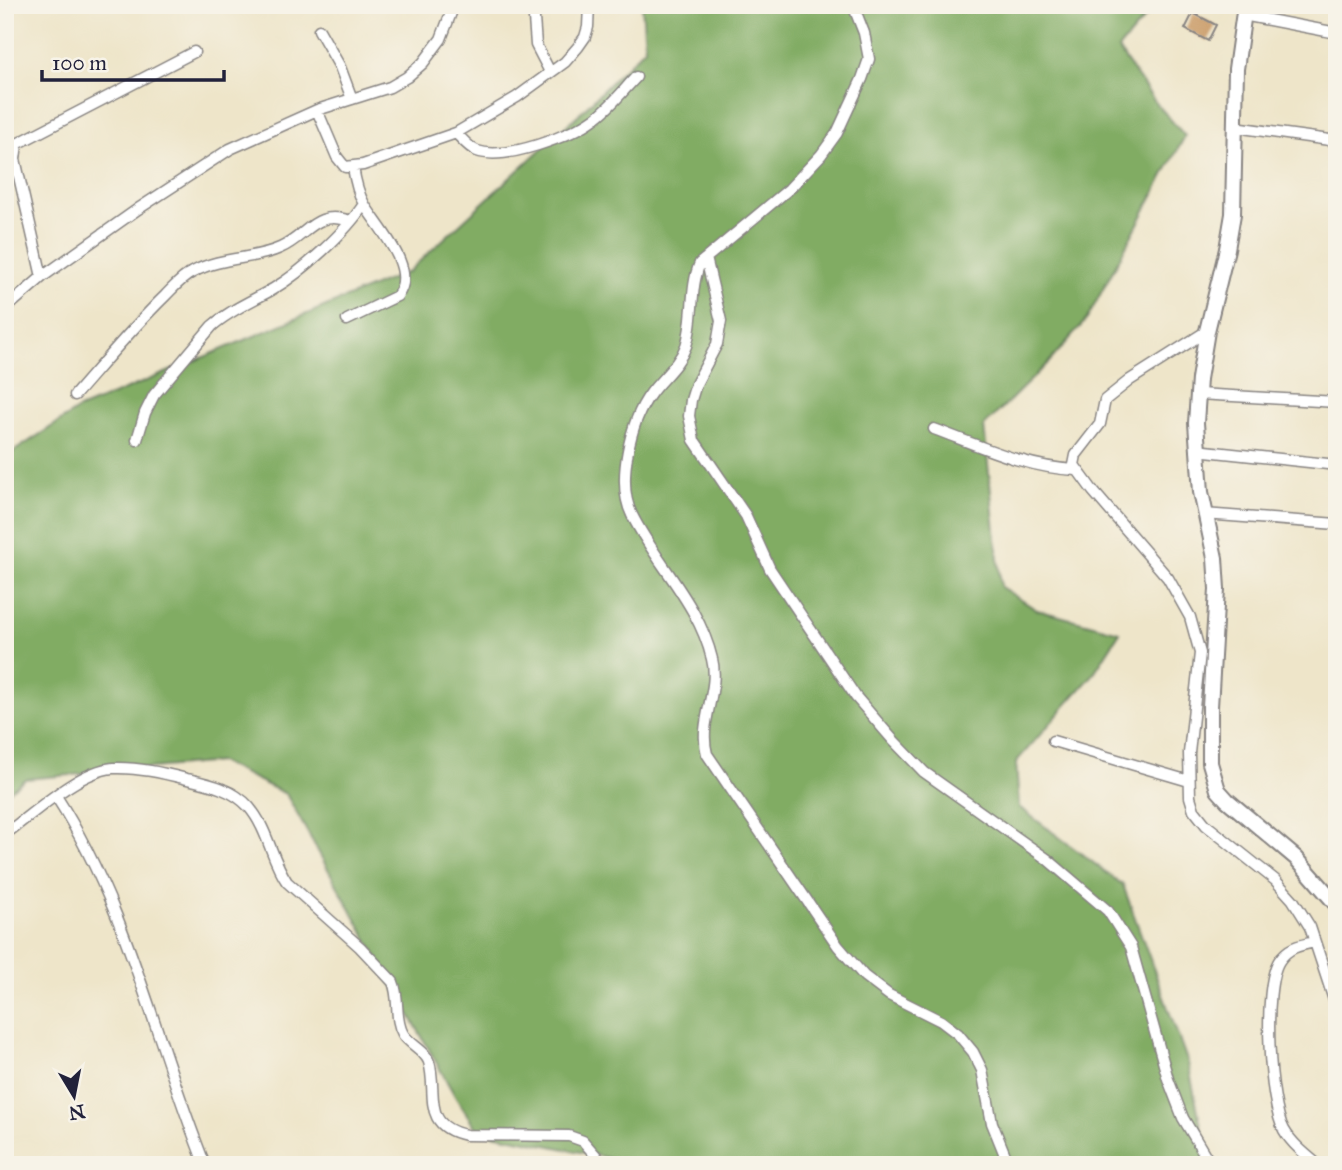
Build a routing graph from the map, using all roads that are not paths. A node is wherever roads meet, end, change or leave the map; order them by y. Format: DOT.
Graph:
graph roads {
  1 [pos="454,5"];
  2 [pos="533,5"];
  3 [pos="589,5"];
  4 [pos="853,5"];
  5 [pos="1244,10"];
  6 [pos="319,30"];
  7 [pos="1337,33"];
  8 [pos="194,51"];
  9 [pos="550,72"];
  10 [pos="636,77"];
  11 [pos="352,99"];
  12 [pos="317,110"];
  13 [pos="1235,127"];
  14 [pos="456,133"];
  15 [pos="1337,141"];
  16 [pos="353,167"];
  17 [pos="364,204"];
  18 [pos="350,221"];
  19 [pos="706,258"];
  20 [pos="42,277"];
  21 [pos="5,309"];
  22 [pos="347,320"];
  23 [pos="1208,331"];
  24 [pos="1198,394"];
  25 [pos="75,395"];
  26 [pos="1337,402"];
  27 [pos="934,429"];
  28 [pos="137,440"];
  29 [pos="1196,450"];
  30 [pos="1337,465"];
  31 [pos="1076,470"];
  32 [pos="1204,514"];
  33 [pos="1337,524"];
  34 [pos="1053,741"];
  35 [pos="1189,780"];
  36 [pos="56,796"];
  37 [pos="5,834"];
  38 [pos="1336,904"];
  39 [pos="1315,942"];
  40 [pos="1337,1009"];
  41 [pos="205,1165"];
  42 [pos="604,1165"];
  43 [pos="1009,1165"];
  44 [pos="1211,1165"];
  45 [pos="1318,1165"];
  1 -- 11 [label="street"];
  2 -- 9 [label="street"];
  3 -- 9 [label="street"];
  4 -- 19 [label="street"];
  5 -- 7 [label="street"];
  5 -- 13 [label="street"];
  6 -- 11 [label="street"];
  8 -- 20 [label="street"];
  9 -- 14 [label="street"];
  10 -- 14 [label="street"];
  11 -- 12 [label="street"];
  12 -- 16 [label="street"];
  12 -- 20 [label="street"];
  13 -- 15 [label="street"];
  13 -- 23 [label="street"];
  14 -- 16 [label="street"];
  16 -- 17 [label="street"];
  17 -- 18 [label="street"];
  17 -- 22 [label="street"];
  18 -- 25 [label="street"];
  18 -- 28 [label="street"];
  19 -- 43 [label="street"];
  19 -- 44 [label="street"];
  20 -- 21 [label="street"];
  23 -- 24 [label="street"];
  23 -- 31 [label="street"];
  24 -- 26 [label="street"];
  24 -- 29 [label="street"];
  27 -- 31 [label="street"];
  29 -- 30 [label="street"];
  29 -- 32 [label="street"];
  31 -- 35 [label="street"];
  32 -- 33 [label="street"];
  32 -- 38 [label="street"];
  34 -- 35 [label="street"];
  35 -- 39 [label="street"];
  36 -- 37 [label="street"];
  36 -- 41 [label="street"];
  36 -- 42 [label="street"];
  39 -- 40 [label="street"];
  39 -- 45 [label="street"];
}
